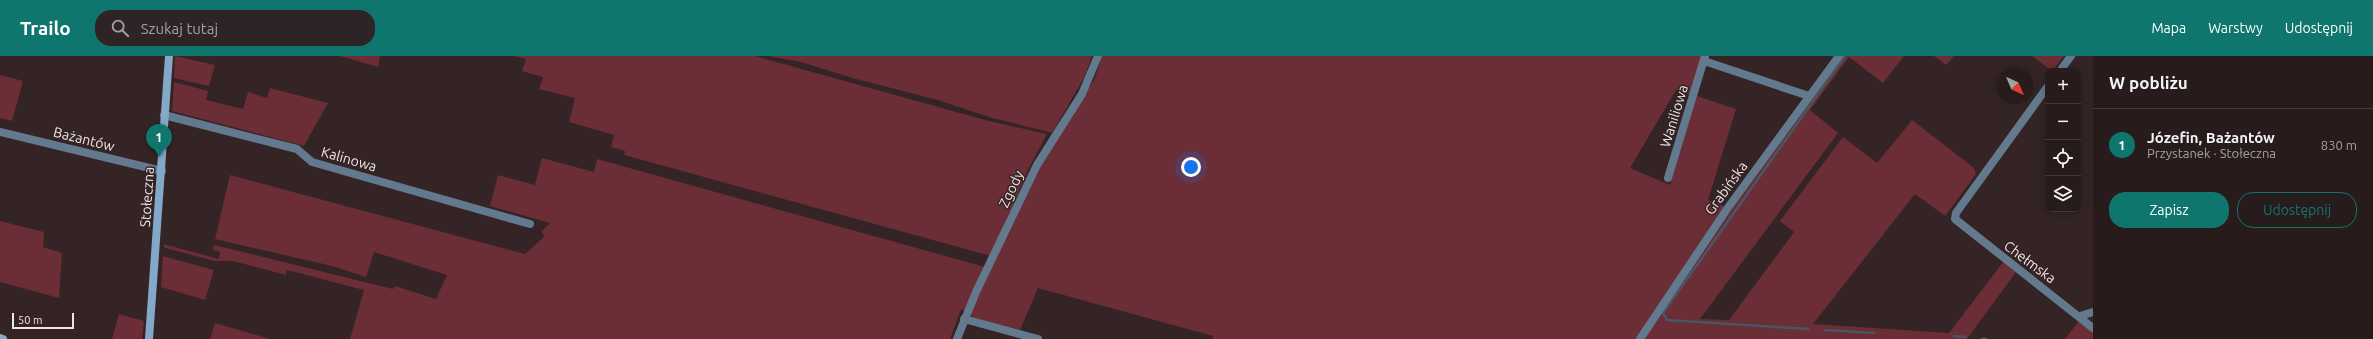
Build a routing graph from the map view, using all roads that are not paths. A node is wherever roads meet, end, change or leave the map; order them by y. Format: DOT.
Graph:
graph roads {
  1 [pos="168,56"];
  2 [pos="1098,56"];
  3 [pos="1839,56"];
  4 [pos="2072,56"];
  5 [pos="1704,58"];
  6 [pos="2062,68"];
  7 [pos="2045,90"];
  8 [pos="1809,96"];
  9 [pos="164,116"];
  10 [pos="0,132"];
  11 [pos="162,171"];
  12 [pos="1668,178"];
  13 [pos="530,224"];
  14 [pos="2093,312"];
  15 [pos="2080,316"];
  16 [pos="964,319"];
  17 [pos="2093,328"];
  18 [pos="0,338"];
  19 [pos="3,339"];
  20 [pos="150,339"];
  21 [pos="956,339"];
  22 [pos="1038,339"];
  23 [pos="1640,339"];
  1 -- 9 [label="street, Stołeczna"];
  2 -- 16 [label="street, Zgody"];
  3 -- 8 [label="street, Grabińska"];
  4 -- 6 [label="street"];
  5 -- 8 [label="street, Waniliowa"];
  5 -- 12 [label="street, Waniliowa"];
  7 -- 15 [label="street, Chełmska"];
  8 -- 23 [label="street, Grabińska"];
  9 -- 11 [label="street, Stołeczna"];
  9 -- 13 [label="street, Kalinowa"];
  10 -- 11 [label="street, Bażantów"];
  11 -- 20 [label="street, Stołeczna"];
  14 -- 15 [label="street"];
  15 -- 17 [label="street, Chełmska"];
  16 -- 21 [label="street, Zgody"];
  16 -- 22 [label="street"];
  18 -- 19 [label="street"];
}
